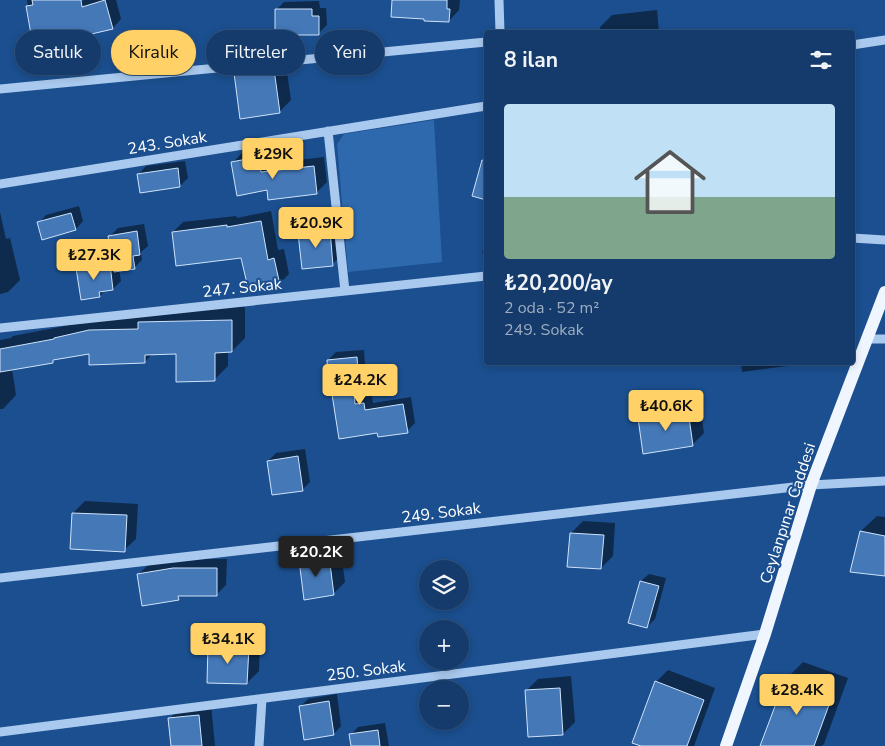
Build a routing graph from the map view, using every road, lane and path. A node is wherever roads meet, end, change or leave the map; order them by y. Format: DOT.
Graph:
graph roads {
  1 [pos="499,0"];
  2 [pos="500,30"];
  3 [pos="885,40"];
  4 [pos="484,42"];
  5 [pos="855,45"];
  6 [pos="0,89"];
  7 [pos="484,106"];
  8 [pos="328,131"];
  9 [pos="0,184"];
  10 [pos="855,238"];
  11 [pos="885,240"];
  12 [pos="484,276"];
  13 [pos="345,291"];
  14 [pos="885,292"];
  15 [pos="0,328"];
  16 [pos="866,339"];
  17 [pos="885,339"];
  18 [pos="885,481"];
  19 [pos="811,484"];
  20 [pos="0,578"];
  21 [pos="765,634"];
  22 [pos="262,699"];
  23 [pos="0,732"];
  24 [pos="259,746"];
  25 [pos="726,746"];
  1 -- 2 [label="street"];
  3 -- 5 [label="street"];
  4 -- 6 [label="street"];
  7 -- 8 [label="street, 243. Sokak"];
  8 -- 9 [label="street, 243. Sokak"];
  8 -- 13 [label="street"];
  10 -- 11 [label="street"];
  12 -- 13 [label="street, 247. Sokak"];
  13 -- 15 [label="street, 247. Sokak"];
  14 -- 16 [label="main road, Ceylanpınar Caddesi"];
  16 -- 17 [label="street"];
  16 -- 19 [label="main road, Ceylanpınar Caddesi"];
  18 -- 19 [label="street, 249. Sokak"];
  19 -- 20 [label="street, 249. Sokak"];
  19 -- 21 [label="main road, Ceylanpınar Caddesi"];
  21 -- 22 [label="street, 250. Sokak"];
  21 -- 25 [label="main road, Ceylanpınar Caddesi"];
  22 -- 23 [label="street, 250. Sokak"];
  22 -- 24 [label="street"];
}
